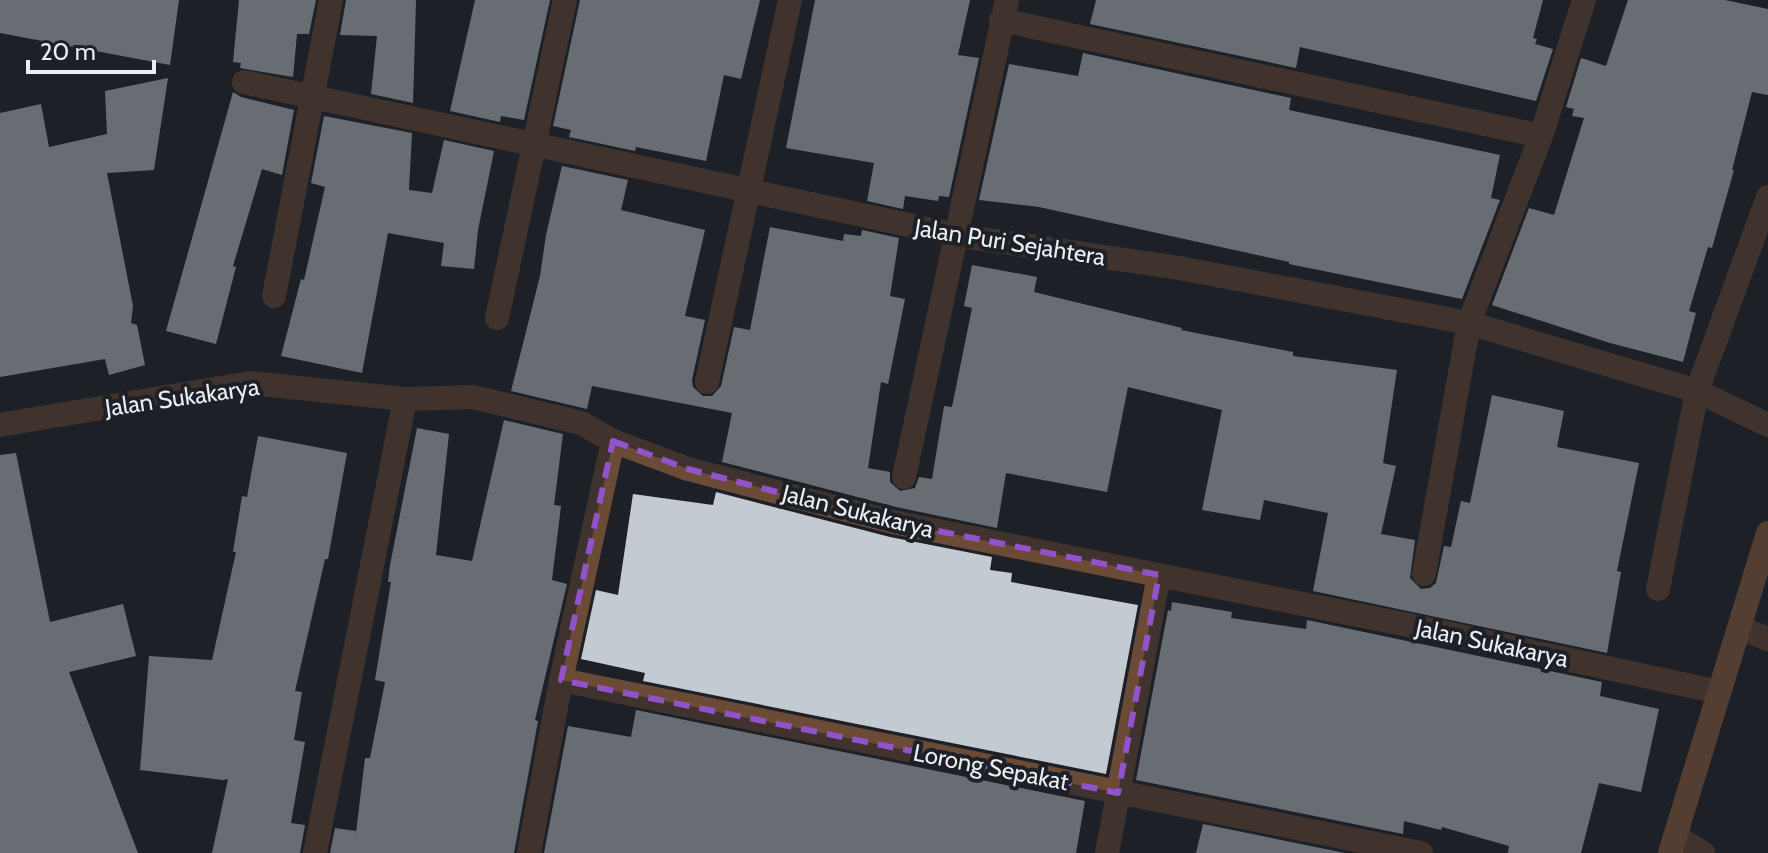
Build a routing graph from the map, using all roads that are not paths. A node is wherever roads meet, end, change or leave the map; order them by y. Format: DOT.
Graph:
graph roads {
  1 [pos="331,0"];
  2 [pos="565,0"];
  3 [pos="790,0"];
  4 [pos="1584,0"];
  5 [pos="1004,10"];
  6 [pos="244,82"];
  7 [pos="313,96"];
  8 [pos="1541,136"];
  9 [pos="534,144"];
  10 [pos="747,190"];
  11 [pos="1768,197"];
  12 [pos="955,235"];
  13 [pos="274,296"];
  14 [pos="497,318"];
  15 [pos="1469,323"];
  16 [pos="707,382"];
  17 [pos="1697,391"];
  18 [pos="405,399"];
  19 [pos="0,425"];
  20 [pos="1768,425"];
  21 [pos="613,441"];
  22 [pos="904,477"];
  23 [pos="1768,533"];
  24 [pos="1424,574"];
  25 [pos="1159,575"];
  26 [pos="1658,589"];
  27 [pos="1740,628"];
  28 [pos="1768,639"];
  29 [pos="561,680"];
  30 [pos="1719,692"];
  31 [pos="1118,793"];
  32 [pos="1673,844"];
  33 [pos="315,853"];
  34 [pos="529,853"];
  35 [pos="1107,853"];
  36 [pos="1421,853"];
  37 [pos="1703,853"];
  1 -- 7 [label="street"];
  2 -- 9 [label="street"];
  3 -- 10 [label="street"];
  4 -- 8 [label="street"];
  5 -- 8 [label="street"];
  5 -- 12 [label="street"];
  6 -- 7 [label="street, Jalan Puri Sejahtera"];
  7 -- 9 [label="street, Jalan Puri Sejahtera"];
  7 -- 13 [label="street"];
  8 -- 15 [label="street"];
  9 -- 10 [label="street, Jalan Puri Sejahtera"];
  9 -- 14 [label="street"];
  10 -- 12 [label="street, Jalan Puri Sejahtera"];
  10 -- 16 [label="street"];
  11 -- 17 [label="street"];
  12 -- 15 [label="street, Jalan Puri Sejahtera"];
  12 -- 22 [label="street"];
  15 -- 17 [label="street, Jalan Puri Sejahtera"];
  15 -- 24 [label="street"];
  17 -- 20 [label="street, Jalan Puri Sejahtera"];
  17 -- 26 [label="street"];
  18 -- 19 [label="street, Jalan Sukakarya"];
  18 -- 21 [label="street, Jalan Sukakarya"];
  18 -- 33 [label="street"];
  21 -- 25 [label="street, Jalan Sukakarya"];
  21 -- 29 [label="street"];
  23 -- 27 [label="street"];
  25 -- 30 [label="street, Jalan Sukakarya"];
  25 -- 31 [label="street"];
  27 -- 28 [label="street"];
  27 -- 30 [label="street"];
  29 -- 31 [label="street, Lorong Sepakat"];
  29 -- 34 [label="street"];
  30 -- 32 [label="street"];
  31 -- 35 [label="street"];
  31 -- 36 [label="street, Lorong Sepakat"];
  32 -- 37 [label="street"];
}
